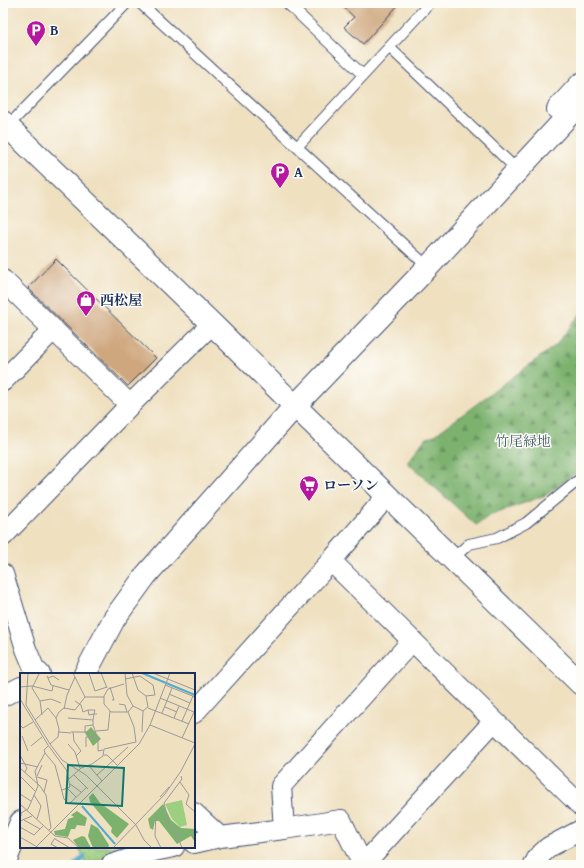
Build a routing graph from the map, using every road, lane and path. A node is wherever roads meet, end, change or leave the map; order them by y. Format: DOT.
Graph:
graph roads {
  1 [pos="127,3"];
  2 [pos="140,3"];
  3 [pos="287,3"];
  4 [pos="430,3"];
  5 [pos="389,47"];
  6 [pos="363,75"];
  7 [pos="581,84"];
  8 [pos="581,102"];
  9 [pos="5,124"];
  10 [pos="297,147"];
  11 [pos="509,162"];
  12 [pos="424,263"];
  13 [pos="3,280"];
  14 [pos="212,324"];
  15 [pos="53,330"];
  16 [pos="3,381"];
  17 [pos="130,405"];
  18 [pos="295,406"];
  19 [pos="581,478"];
  20 [pos="387,496"];
  21 [pos="3,536"];
  22 [pos="452,558"];
  23 [pos="331,561"];
  24 [pos="3,574"];
  25 [pos="412,641"];
  26 [pos="39,673"];
  27 [pos="86,673"];
  28 [pos="579,679"];
  29 [pos="20,688"];
  30 [pos="3,696"];
  31 [pos="195,713"];
  32 [pos="494,720"];
  33 [pos="581,806"];
  34 [pos="195,814"];
  35 [pos="20,824"];
  36 [pos="284,828"];
  37 [pos="581,830"];
  38 [pos="220,837"];
  39 [pos="195,843"];
  40 [pos="169,848"];
  41 [pos="3,864"];
  42 [pos="111,865"];
  43 [pos="363,865"];
  44 [pos="534,865"];
  1 -- 9 [label="lane"];
  2 -- 10 [label="lane"];
  3 -- 6 [label="lane"];
  4 -- 5 [label="lane"];
  5 -- 6 [label="lane"];
  5 -- 11 [label="lane"];
  6 -- 10 [label="lane"];
  7 -- 11 [label="street"];
  8 -- 12 [label="street"];
  9 -- 14 [label="street"];
  10 -- 12 [label="lane"];
  11 -- 12 [label="street"];
  12 -- 18 [label="street"];
  13 -- 15 [label="street"];
  14 -- 17 [label="street"];
  14 -- 18 [label="street"];
  15 -- 16 [label="street"];
  15 -- 17 [label="street"];
  17 -- 21 [label="street"];
  18 -- 20 [label="street"];
  18 -- 27 [label="street"];
  19 -- 22 [label="lane"];
  20 -- 22 [label="street"];
  20 -- 23 [label="street"];
  22 -- 28 [label="street"];
  23 -- 25 [label="street"];
  23 -- 31 [label="street"];
  24 -- 26 [label="street"];
  25 -- 32 [label="street"];
  25 -- 36 [label="street"];
  29 -- 30 [label="street"];
  32 -- 33 [label="street"];
  32 -- 43 [label="street"];
  34 -- 38 [label="street"];
  35 -- 41 [label="street"];
  36 -- 38 [label="street"];
  36 -- 43 [label="street"];
  37 -- 44 [label="street"];
  38 -- 39 [label="street"];
  40 -- 42 [label="street"];
}
